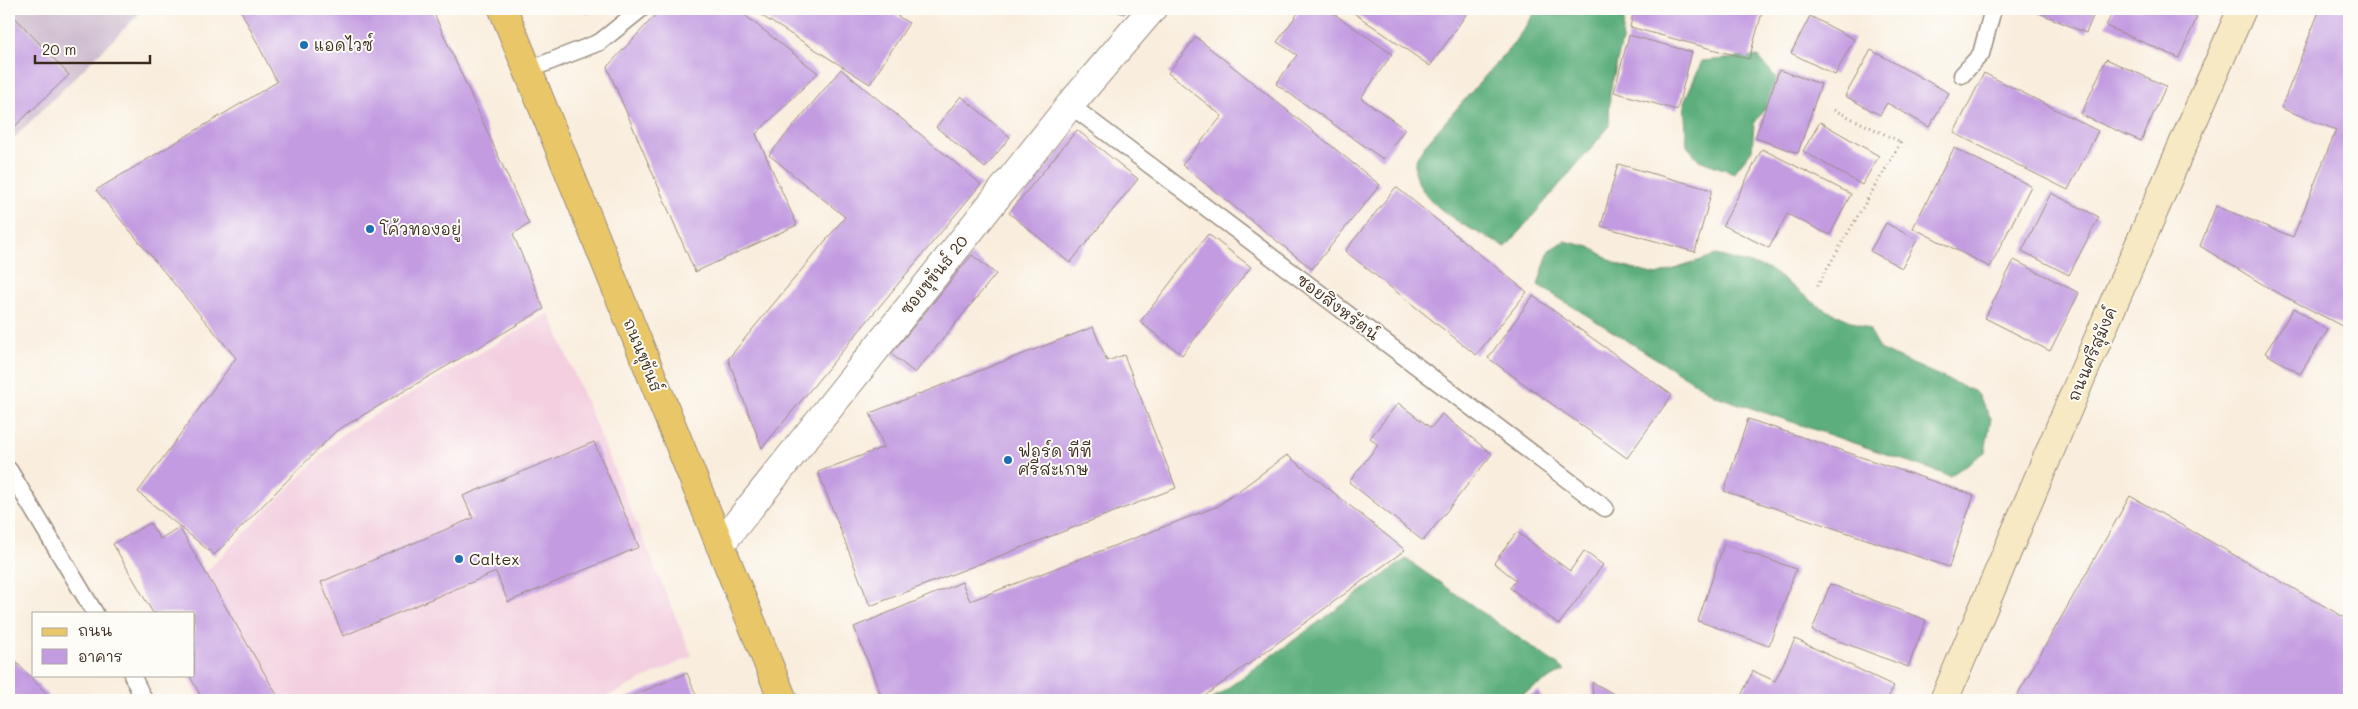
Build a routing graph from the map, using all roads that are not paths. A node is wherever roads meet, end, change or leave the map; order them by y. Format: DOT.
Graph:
graph roads {
  1 [pos="503,9"];
  2 [pos="641,9"];
  3 [pos="1152,9"];
  4 [pos="1993,9"];
  5 [pos="2242,9"];
  6 [pos="528,70"];
  7 [pos="1962,74"];
  8 [pos="1070,105"];
  9 [pos="9,470"];
  10 [pos="1605,508"];
  11 [pos="720,545"];
  12 [pos="94,612"];
  13 [pos="132,676"];
  14 [pos="144,700"];
  15 [pos="783,700"];
  16 [pos="1944,700"];
  1 -- 6 [label="main road, ถนนขุขันธ์"];
  2 -- 6 [label="lane"];
  3 -- 8 [label="street, ซอยขุขันธ์ 20"];
  4 -- 7 [label="lane"];
  5 -- 16 [label="street, ถนนศรีสุมังค์"];
  6 -- 11 [label="main road, ถนนขุขันธ์"];
  8 -- 10 [label="lane, ซอยสิงหรัตน์"];
  8 -- 11 [label="street, ซอยขุขันธ์ 20"];
  9 -- 12 [label="lane"];
  11 -- 15 [label="main road, ถนนขุขันธ์"];
  13 -- 14 [label="lane"];
}
